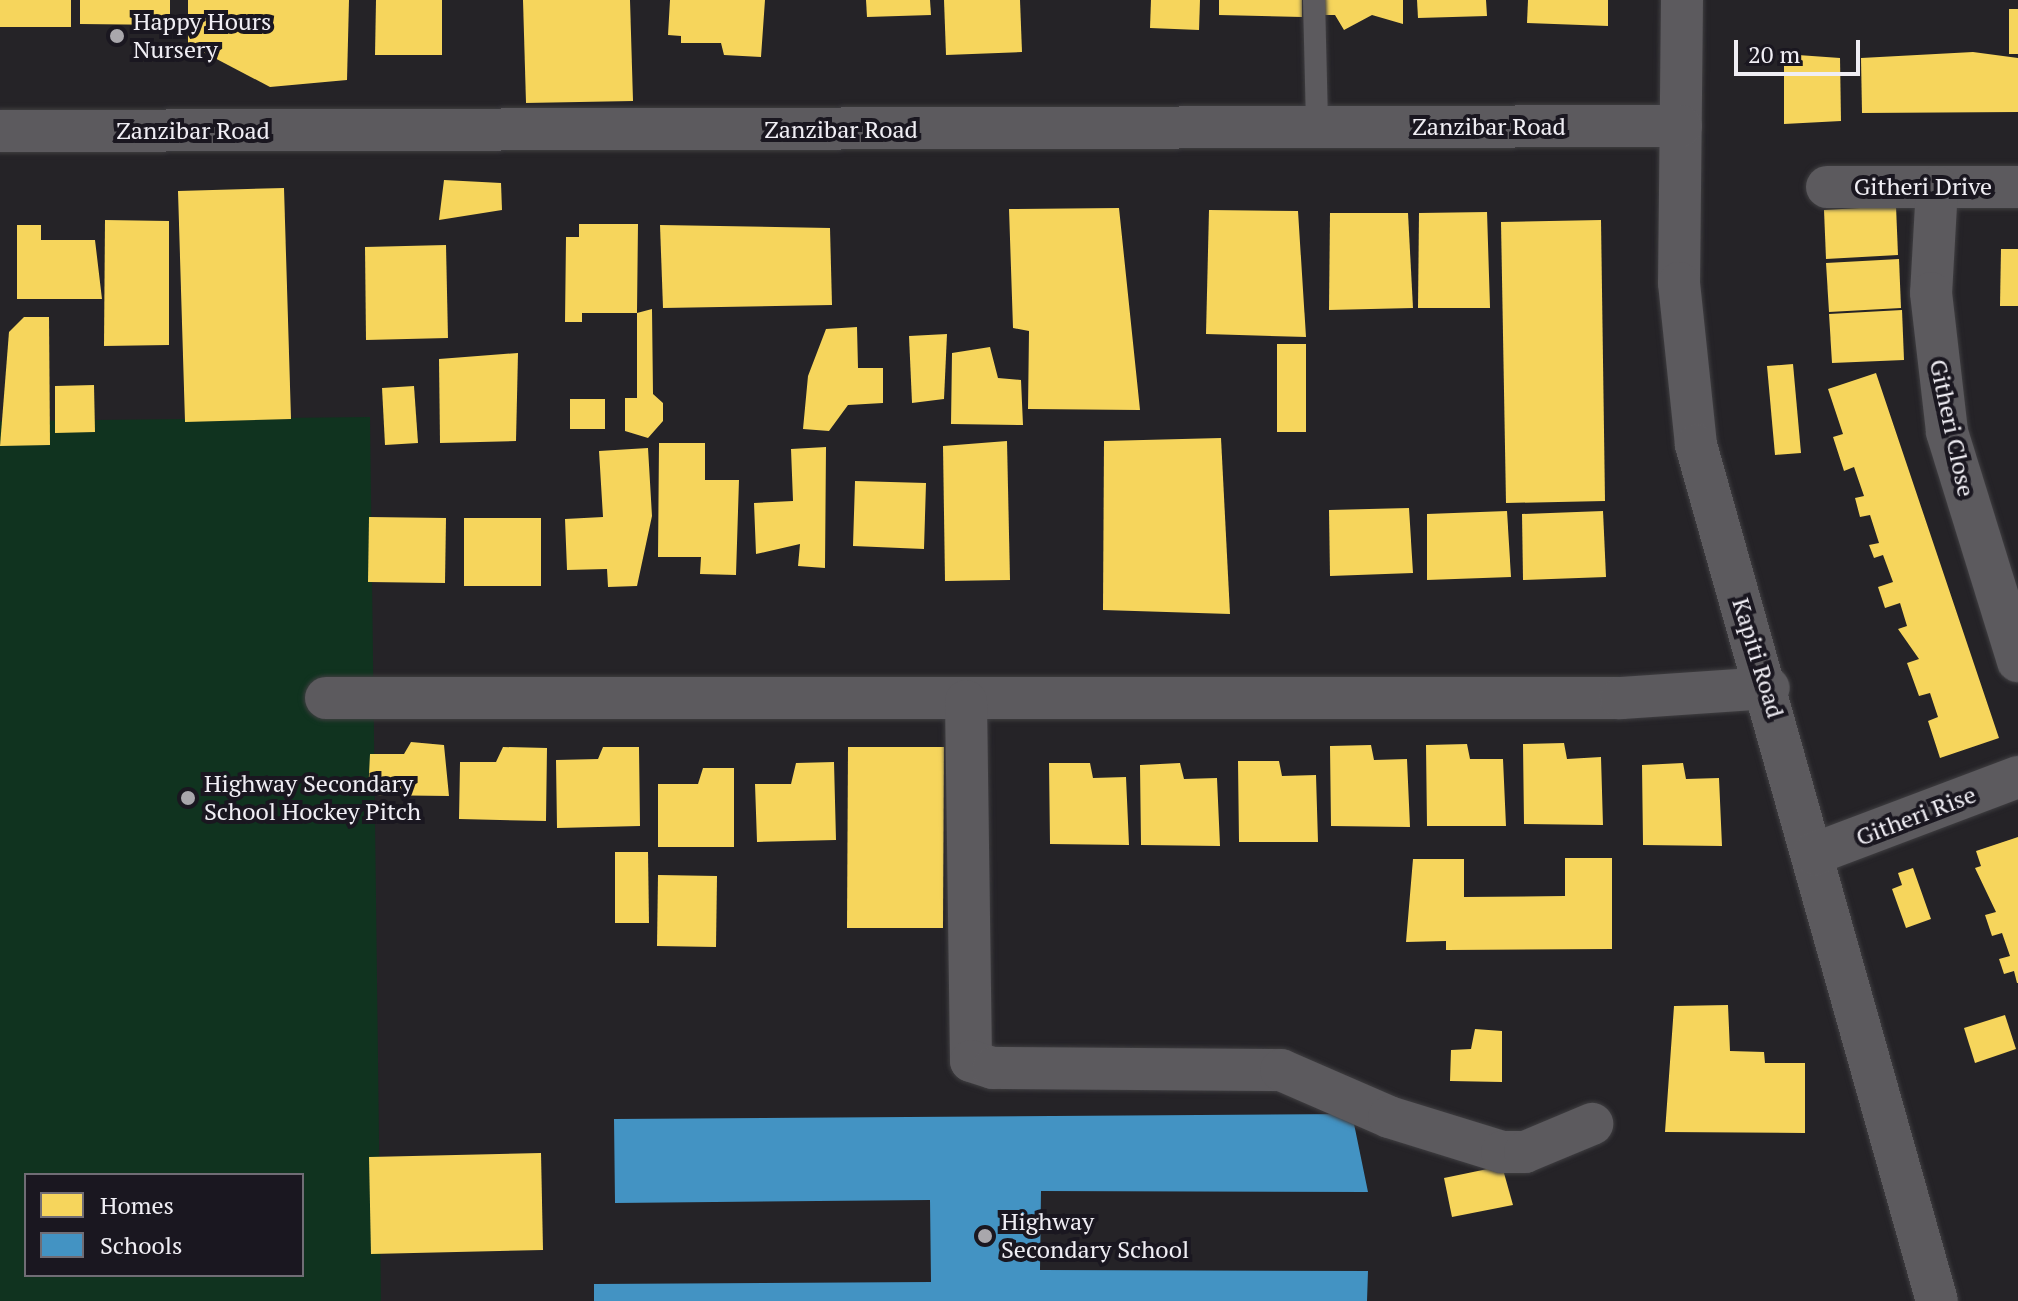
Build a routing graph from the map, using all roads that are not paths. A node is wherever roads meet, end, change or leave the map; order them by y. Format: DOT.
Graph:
graph roads {
  1 [pos="1314,0"];
  2 [pos="1682,0"];
  3 [pos="1681,126"];
  4 [pos="1317,127"];
  5 [pos="0,131"];
  6 [pos="1827,187"];
  7 [pos="1937,187"];
  8 [pos="2018,187"];
  9 [pos="2018,661"];
  10 [pos="1769,688"];
  11 [pos="326,698"];
  12 [pos="966,701"];
  13 [pos="2018,777"];
  14 [pos="1814,854"];
  15 [pos="1592,1124"];
  16 [pos="1937,1301"];
  1 -- 4 [label="lane"];
  2 -- 3 [label="street, Kapiti Road"];
  3 -- 4 [label="street, Zanzibar Road"];
  3 -- 10 [label="street, Kapiti Road"];
  4 -- 5 [label="street, Zanzibar Road"];
  6 -- 7 [label="street, Githeri Drive"];
  7 -- 8 [label="street, Githeri Drive"];
  7 -- 9 [label="street, Githeri Close"];
  10 -- 12 [label="street"];
  10 -- 14 [label="street, Kapiti Road"];
  11 -- 12 [label="street"];
  12 -- 15 [label="street"];
  13 -- 14 [label="street, Githeri Rise"];
  14 -- 16 [label="street, Kapiti Road"];
}
